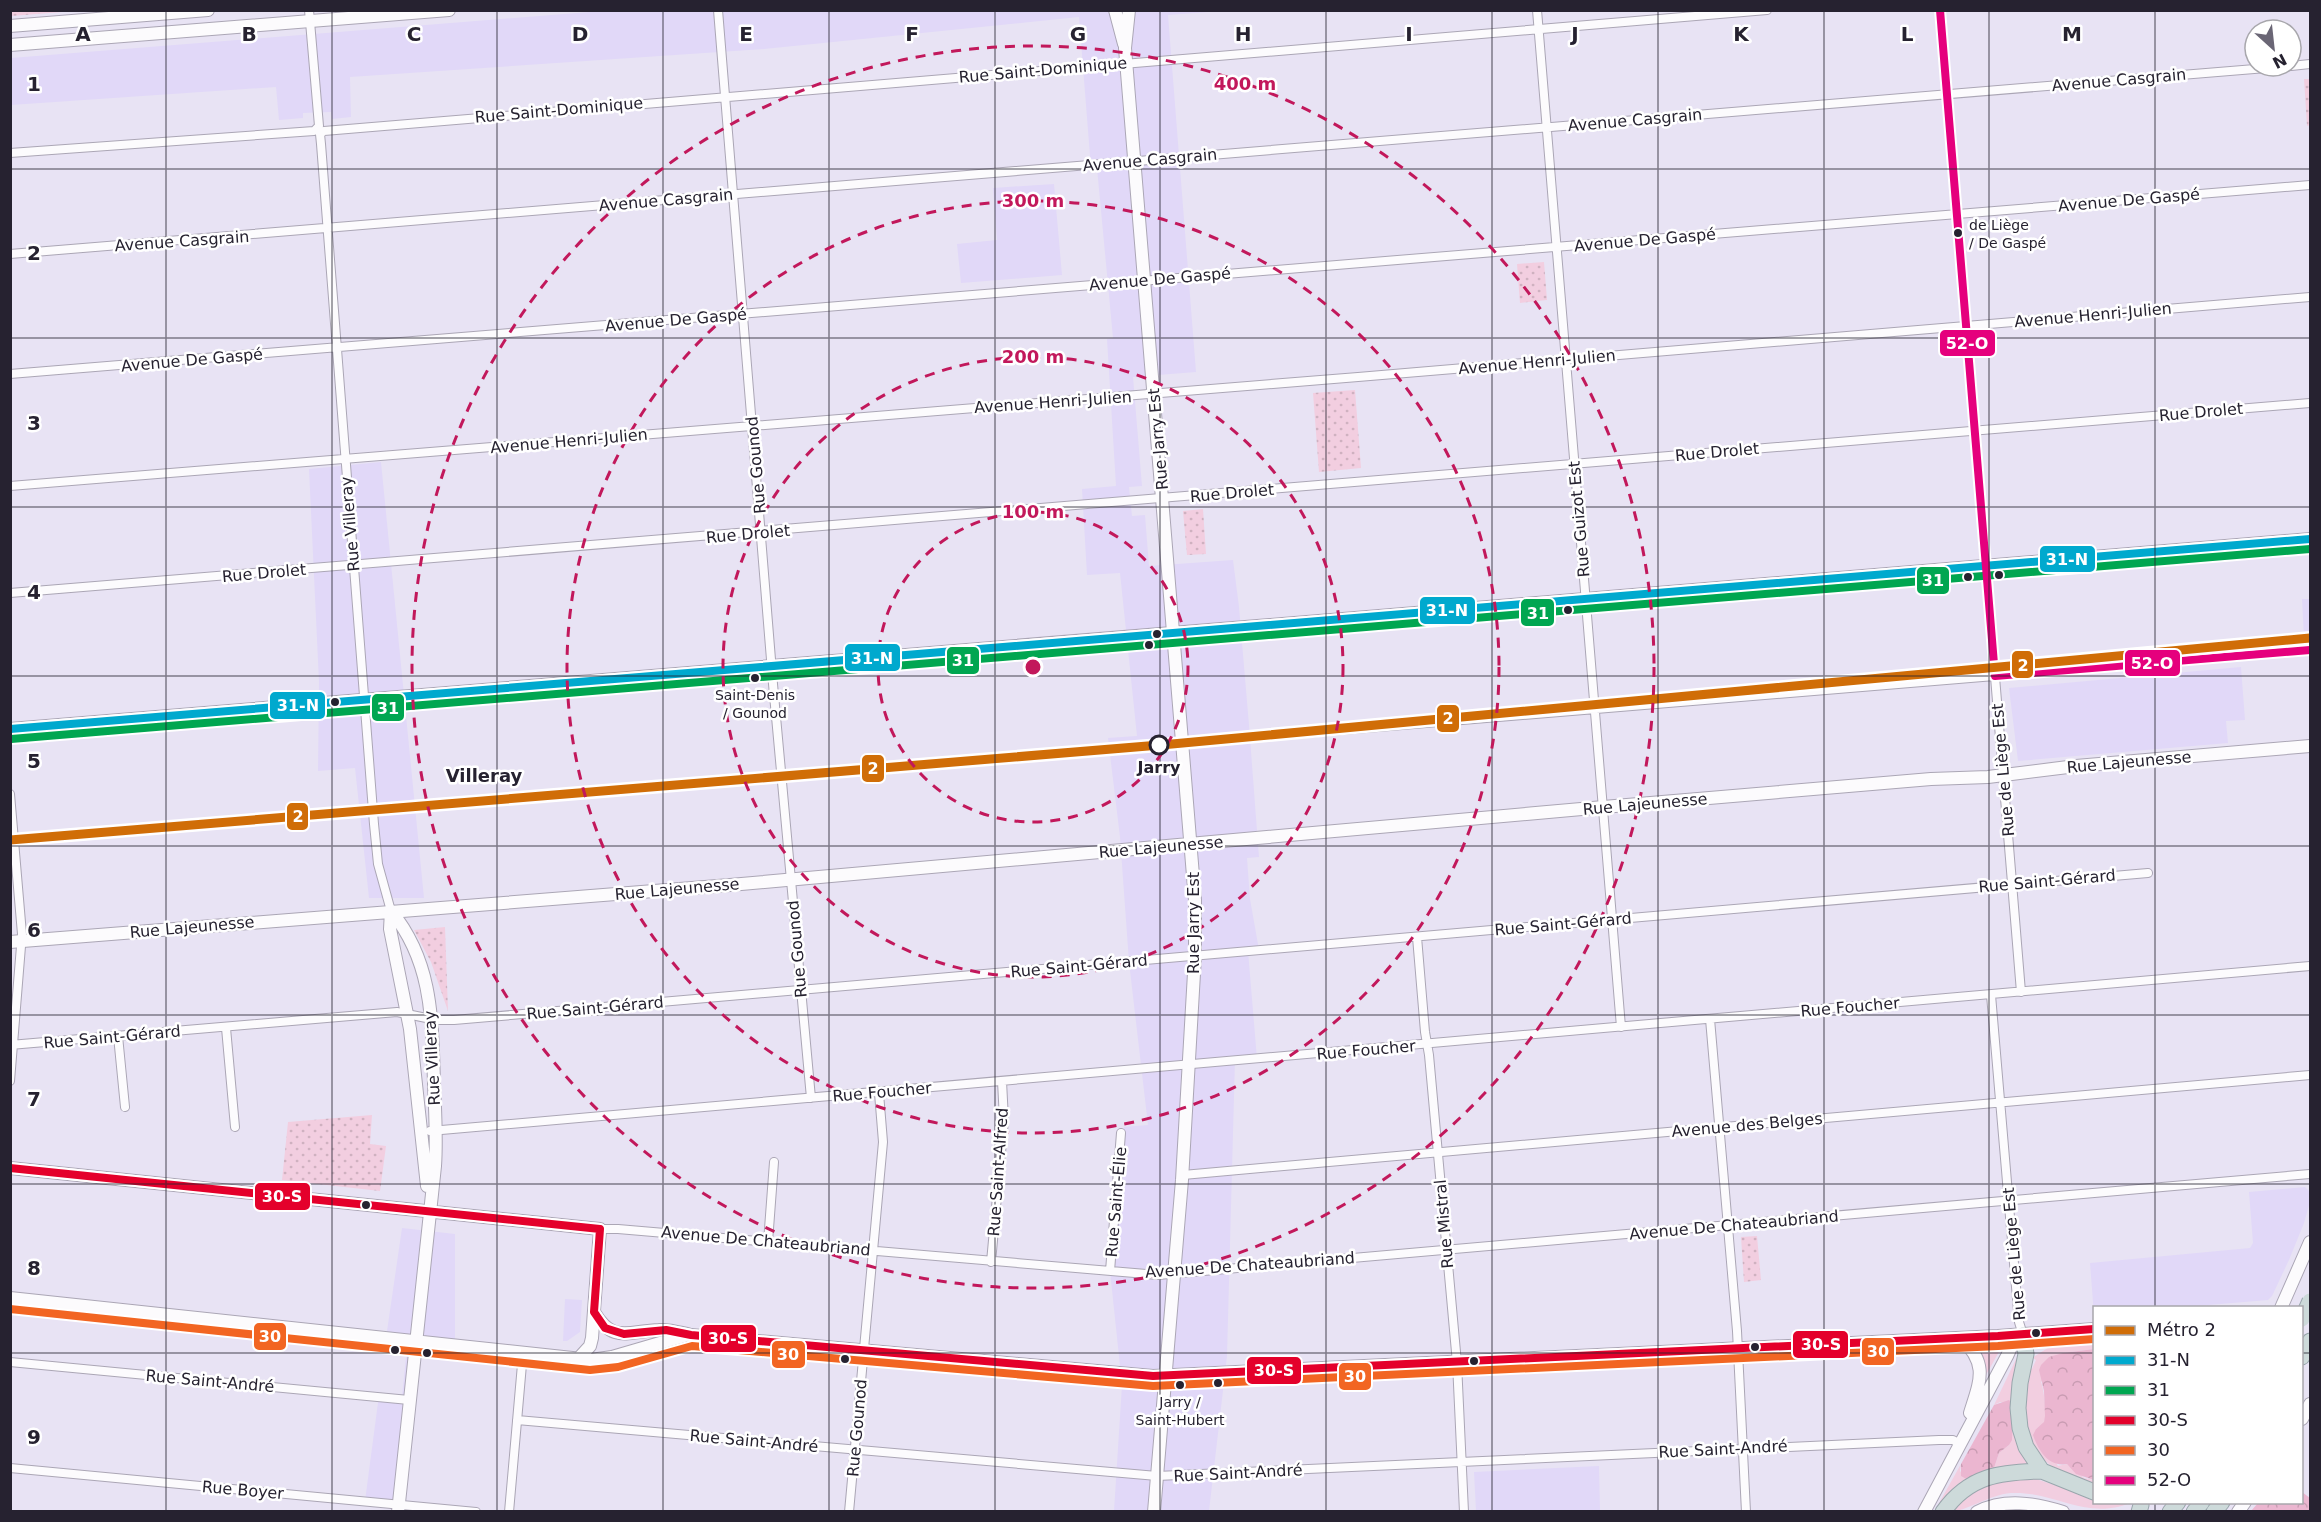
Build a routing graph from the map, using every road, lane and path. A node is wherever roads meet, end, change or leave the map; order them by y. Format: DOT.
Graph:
graph roads {
  1 [pos="208,10"];
  2 [pos="449,10"];
  3 [pos="718,10"];
  4 [pos="1115,10"];
  5 [pos="1129,10"];
  6 [pos="1537,10"];
  7 [pos="1767,10"];
  8 [pos="1940,10"];
  9 [pos="309,16"];
  10 [pos="10,26"];
  11 [pos="1538,29"];
  12 [pos="10,45"];
  13 [pos="1125,48"];
  14 [pos="1126,63"];
  15 [pos="2243,70"];
  16 [pos="1947,94"];
  17 [pos="724,96"];
  18 [pos="1546,127"];
  19 [pos="320,130"];
  20 [pos="10,153"];
  21 [pos="1135,161"];
  22 [pos="2310,185"];
  23 [pos="733,195"];
  24 [pos="1957,214"];
  25 [pos="327,229"];
  26 [pos="1557,247"];
  27 [pos="10,254"];
  28 [pos="1144,281"];
  29 [pos="2310,297"];
  30 [pos="743,315"];
  31 [pos="1966,326"];
  32 [pos="336,348"];
  33 [pos="1566,359"];
  34 [pos="10,374"];
  35 [pos="1154,394"];
  36 [pos="2310,403"];
  37 [pos="752,425"];
  38 [pos="1975,430"];
  39 [pos="345,460"];
  40 [pos="1574,465"];
  41 [pos="10,486"];
  42 [pos="1163,499"];
  43 [pos="761,533"];
  44 [pos="2310,539"];
  45 [pos="354,566"];
  46 [pos="1986,566"];
  47 [pos="10,593"];
  48 [pos="1586,599"];
  49 [pos="1174,633"];
  50 [pos="2310,650"];
  51 [pos="771,666"];
  52 [pos="1995,676"];
  53 [pos="365,700"];
  54 [pos="1594,709"];
  55 [pos="10,729"];
  56 [pos="1183,744"];
  57 [pos="2310,746"];
  58 [pos="2003,775"];
  59 [pos="781,777"];
  60 [pos="10,794"];
  61 [pos="1603,807"];
  62 [pos="373,810"];
  63 [pos="12,840"];
  64 [pos="1191,845"];
  65 [pos="2148,873"];
  66 [pos="790,879"];
  67 [pos="2013,884"];
  68 [pos="391,912"];
  69 [pos="1612,919"];
  70 [pos="1417,937"];
  71 [pos="16,941"];
  72 [pos="1195,956"];
  73 [pos="2310,966"];
  74 [pos="800,990"];
  75 [pos="2021,992"];
  76 [pos="1991,995"];
  77 [pos="407,1014"];
  78 [pos="431,1019"];
  79 [pos="1710,1019"];
  80 [pos="1621,1027"];
  81 [pos="226,1028"];
  82 [pos="118,1036"];
  83 [pos="1427,1044"];
  84 [pos="12,1045"];
  85 [pos="1189,1065"];
  86 [pos="2310,1075"];
  87 [pos="10,1081"];
  88 [pos="1002,1081"];
  89 [pos="879,1093"];
  90 [pos="811,1098"];
  91 [pos="2001,1102"];
  92 [pos="125,1107"];
  93 [pos="235,1127"];
  94 [pos="1720,1127"];
  95 [pos="436,1131"];
  96 [pos="421,1132"];
  97 [pos="1121,1133"];
  98 [pos="1438,1153"];
  99 [pos="774,1162"];
  100 [pos="10,1168"];
  101 [pos="2310,1174"];
  102 [pos="1183,1175"];
  103 [pos="2009,1201"];
  104 [pos="429,1213"];
  105 [pos="1728,1226"];
  106 [pos="600,1229"];
  107 [pos="768,1242"];
  108 [pos="2310,1242"];
  109 [pos="873,1250"];
  110 [pos="1446,1251"];
  111 [pos="991,1262"];
  112 [pos="1110,1271"];
  113 [pos="1175,1273"];
  114 [pos="10,1298"];
  115 [pos="2310,1301"];
  116 [pos="2282,1306"];
  117 [pos="594,1312"];
  118 [pos="2303,1315"];
  119 [pos="2093,1329"];
  120 [pos="691,1335"];
  121 [pos="2018,1335"];
  122 [pos="1961,1338"];
  123 [pos="415,1341"];
  124 [pos="1738,1348"];
  125 [pos="865,1351"];
  126 [pos="523,1353"];
  127 [pos="579,1358"];
  128 [pos="10,1362"];
  129 [pos="1456,1363"];
  130 [pos="1167,1376"];
  131 [pos="409,1401"];
  132 [pos="517,1420"];
  133 [pos="1960,1444"];
  134 [pos="1743,1448"];
  135 [pos="855,1449"];
  136 [pos="1461,1462"];
  137 [pos="10,1468"];
  138 [pos="2042,1471"];
  139 [pos="1157,1476"];
  140 [pos="2093,1492"];
  141 [pos="398,1508"];
  142 [pos="476,1512"];
  143 [pos="509,1512"];
  144 [pos="849,1512"];
  145 [pos="1154,1512"];
  146 [pos="1464,1512"];
  147 [pos="1746,1512"];
  148 [pos="1924,1512"];
  149 [pos="1943,1512"];
  150 [pos="1977,1512"];
  151 [pos="2063,1512"];
  1 -- 10 [label="main road"];
  2 -- 9 [label="main road"];
  3 -- 17 [label="street, Rue Gounod"];
  4 -- 13 [label="main road, Rue Jarry Est"];
  5 -- 13 [label="main road, Rue Jarry Est"];
  6 -- 11 [label="street, Rue Guizot Est"];
  7 -- 11 [label="street, Rue Saint-Dominique"];
  8 -- 16 [label="street, Rue de Liège Est"];
  9 -- 12 [label="main road"];
  9 -- 19 [label="street, Rue Villeray"];
  11 -- 14 [label="street, Rue Saint-Dominique"];
  11 -- 18 [label="street, Rue Guizot Est"];
  13 -- 14 [label="main road, Rue Jarry Est"];
  14 -- 17 [label="street, Rue Saint-Dominique"];
  14 -- 21 [label="main road, Rue Jarry Est"];
  15 -- 16 [label="street, Avenue Casgrain"];
  16 -- 18 [label="street, Avenue Casgrain"];
  16 -- 24 [label="street, Rue de Liège Est"];
  17 -- 19 [label="street, Rue Saint-Dominique"];
  17 -- 23 [label="street, Rue Gounod"];
  18 -- 21 [label="street, Avenue Casgrain"];
  18 -- 26 [label="street, Rue Guizot Est"];
  19 -- 20 [label="street, Rue Saint-Dominique"];
  19 -- 25 [label="street, Rue Villeray"];
  21 -- 23 [label="street, Avenue Casgrain"];
  21 -- 28 [label="main road, Rue Jarry Est"];
  22 -- 24 [label="street, Avenue De Gaspé"];
  23 -- 25 [label="street, Avenue Casgrain"];
  23 -- 30 [label="street, Rue Gounod"];
  24 -- 26 [label="street, Avenue De Gaspé"];
  24 -- 31 [label="street, Rue de Liège Est"];
  25 -- 27 [label="street, Avenue Casgrain"];
  25 -- 32 [label="street, Rue Villeray"];
  26 -- 28 [label="street, Avenue De Gaspé"];
  26 -- 33 [label="street, Rue Guizot Est"];
  28 -- 30 [label="street, Avenue De Gaspé"];
  28 -- 35 [label="main road, Rue Jarry Est"];
  29 -- 31 [label="street, Avenue Henri-Julien"];
  30 -- 32 [label="street, Avenue De Gaspé"];
  30 -- 37 [label="street, Rue Gounod"];
  31 -- 33 [label="street, Avenue Henri-Julien"];
  31 -- 38 [label="street, Rue de Liège Est"];
  32 -- 34 [label="street, Avenue De Gaspé"];
  32 -- 39 [label="street, Rue Villeray"];
  33 -- 35 [label="street, Avenue Henri-Julien"];
  33 -- 40 [label="street, Rue Guizot Est"];
  35 -- 37 [label="street, Avenue Henri-Julien"];
  35 -- 42 [label="main road, Rue Jarry Est"];
  36 -- 38 [label="street, Rue Drolet"];
  37 -- 39 [label="street, Avenue Henri-Julien"];
  37 -- 43 [label="street, Rue Gounod"];
  38 -- 40 [label="street, Rue Drolet"];
  38 -- 46 [label="street, Rue de Liège Est"];
  39 -- 41 [label="street, Avenue Henri-Julien"];
  39 -- 45 [label="street, Rue Villeray"];
  40 -- 42 [label="street, Rue Drolet"];
  40 -- 48 [label="street, Rue Guizot Est"];
  42 -- 43 [label="street, Rue Drolet"];
  42 -- 49 [label="main road, Rue Jarry Est"];
  43 -- 45 [label="street, Rue Drolet"];
  43 -- 51 [label="street, Rue Gounod"];
  44 -- 46 [label="main road"];
  45 -- 47 [label="street, Rue Drolet"];
  45 -- 53 [label="street, Rue Villeray"];
  46 -- 48 [label="main road"];
  46 -- 52 [label="street, Rue de Liège Est"];
  48 -- 49 [label="main road"];
  48 -- 54 [label="street, Rue Guizot Est"];
  49 -- 51 [label="main road"];
  49 -- 56 [label="main road, Rue Jarry Est"];
  50 -- 52 [label="street"];
  51 -- 53 [label="main road"];
  51 -- 59 [label="street, Rue Gounod"];
  52 -- 54 [label="street"];
  52 -- 58 [label="street, Rue de Liège Est"];
  53 -- 55 [label="main road"];
  53 -- 62 [label="street, Rue Villeray"];
  54 -- 56 [label="street"];
  54 -- 61 [label="street, Rue Guizot Est"];
  56 -- 59 [label="street"];
  56 -- 64 [label="main road, Rue Jarry Est"];
  57 -- 58 [label="main road, Rue Lajeunesse"];
  58 -- 61 [label="main road, Rue Lajeunesse"];
  58 -- 67 [label="street, Rue de Liège Est"];
  59 -- 62 [label="street"];
  59 -- 66 [label="street, Rue Gounod"];
  60 -- 63 [label="street"];
  61 -- 64 [label="main road, Rue Lajeunesse"];
  61 -- 69 [label="street, Rue Guizot Est"];
  62 -- 63 [label="street"];
  62 -- 68 [label="street, Rue Villeray"];
  63 -- 71 [label="street"];
  64 -- 66 [label="main road, Rue Lajeunesse"];
  64 -- 72 [label="main road, Rue Jarry Est"];
  65 -- 67 [label="street, Rue Saint-Gérard"];
  66 -- 68 [label="main road, Rue Lajeunesse"];
  66 -- 74 [label="street, Rue Gounod"];
  67 -- 69 [label="street, Rue Saint-Gérard"];
  67 -- 75 [label="street, Rue de Liège Est"];
  68 -- 71 [label="main road, Rue Lajeunesse"];
  68 -- 77 [label="main road, Rue Villeray"];
  68 -- 78 [label="main road, Rue Villeray"];
  69 -- 70 [label="street, Rue Saint-Gérard"];
  69 -- 80 [label="street, Rue Guizot Est"];
  70 -- 72 [label="street, Rue Saint-Gérard"];
  70 -- 83 [label="street, Rue Mistral"];
  71 -- 84 [label="street"];
  72 -- 74 [label="street, Rue Saint-Gérard"];
  72 -- 85 [label="main road, Rue Jarry Est"];
  73 -- 75 [label="street, Rue Foucher"];
  74 -- 78 [label="street, Rue Saint-Gérard"];
  74 -- 90 [label="street, Rue Gounod"];
  75 -- 76 [label="street, Rue Foucher"];
  76 -- 79 [label="street, Rue Foucher"];
  76 -- 91 [label="street, Rue de Liège Est"];
  77 -- 78 [label="street, Rue Saint-Gérard"];
  77 -- 81 [label="street, Rue Saint-Gérard"];
  77 -- 96 [label="main road, Rue Villeray"];
  78 -- 95 [label="main road, Rue Villeray"];
  79 -- 80 [label="street, Rue Foucher"];
  79 -- 94 [label="street"];
  80 -- 83 [label="street, Rue Foucher"];
  81 -- 82 [label="street, Rue Saint-Gérard"];
  81 -- 93 [label="street"];
  82 -- 84 [label="street, Rue Saint-Gérard"];
  82 -- 92 [label="street"];
  83 -- 85 [label="street, Rue Foucher"];
  83 -- 98 [label="street, Rue Mistral"];
  84 -- 87 [label="street"];
  85 -- 88 [label="street, Rue Foucher"];
  85 -- 102 [label="main road, Rue Jarry Est"];
  86 -- 91 [label="street, Avenue des Belges"];
  88 -- 89 [label="street, Rue Foucher"];
  88 -- 111 [label="street, Rue Saint-Alfred"];
  89 -- 90 [label="street, Rue Foucher"];
  89 -- 109 [label="street, Rue Gounod"];
  90 -- 95 [label="street, Rue Foucher"];
  91 -- 94 [label="street, Avenue des Belges"];
  91 -- 103 [label="street, Rue de Liège Est"];
  94 -- 98 [label="street, Avenue des Belges"];
  94 -- 105 [label="street"];
  95 -- 96 [label="street, Rue Foucher"];
  95 -- 104 [label="main road, Rue Villeray"];
  96 -- 104 [label="main road, Rue Villeray"];
  97 -- 112 [label="street, Rue Saint-Élie"];
  98 -- 102 [label="street, Avenue des Belges"];
  98 -- 110 [label="street, Rue Mistral"];
  99 -- 107 [label="street"];
  100 -- 104 [label="main road, Avenue De Chateaubriand"];
  101 -- 103 [label="street, Avenue De Chateaubriand"];
  102 -- 113 [label="main road, Rue Jarry Est"];
  103 -- 105 [label="street, Avenue De Chateaubriand"];
  103 -- 121 [label="street, Rue de Liège Est"];
  104 -- 106 [label="main road, Avenue De Chateaubriand"];
  104 -- 123 [label="main road, Rue Villeray"];
  105 -- 110 [label="street, Avenue De Chateaubriand"];
  105 -- 124 [label="street"];
  106 -- 107 [label="street, Avenue De Chateaubriand"];
  106 -- 117 [label="main road"];
  107 -- 109 [label="street, Avenue De Chateaubriand"];
  108 -- 116 [label="main road"];
  109 -- 111 [label="street, Avenue De Chateaubriand"];
  109 -- 125 [label="street, Rue Gounod"];
  110 -- 113 [label="street, Avenue De Chateaubriand"];
  110 -- 129 [label="street, Rue Mistral"];
  111 -- 112 [label="street, Avenue De Chateaubriand"];
  112 -- 113 [label="street, Avenue De Chateaubriand"];
  113 -- 130 [label="main road, Rue Jarry Est"];
  114 -- 123 [label="main road"];
  115 -- 118 [label="highway, bridge"];
  117 -- 120 [label="main road"];
  117 -- 127 [label="main road"];
  119 -- 121 [label="main road"];
  120 -- 125 [label="main road"];
  120 -- 127 [label="main road"];
  121 -- 122 [label="main road"];
  121 -- 133 [label="main road, Rue de Liège Est"];
  121 -- 138 [label="highway"];
  122 -- 124 [label="main road"];
  122 -- 133 [label="main road"];
  123 -- 126 [label="main road"];
  123 -- 131 [label="main road, Rue Villeray"];
  124 -- 129 [label="main road"];
  124 -- 134 [label="street"];
  125 -- 130 [label="main road"];
  125 -- 135 [label="street, Rue Gounod"];
  126 -- 127 [label="main road"];
  126 -- 132 [label="street"];
  128 -- 131 [label="street, Rue Saint-André"];
  129 -- 130 [label="main road"];
  129 -- 136 [label="street, Rue Mistral"];
  130 -- 139 [label="main road, Rue Jarry Est"];
  131 -- 141 [label="main road, Rue Villeray"];
  132 -- 135 [label="street, Rue Saint-André"];
  132 -- 143 [label="street"];
  133 -- 134 [label="street, Rue Saint-André"];
  133 -- 148 [label="main road, Rue de Liège Est"];
  134 -- 136 [label="street, Rue Saint-André"];
  134 -- 147 [label="street"];
  135 -- 139 [label="street, Rue Saint-André"];
  135 -- 144 [label="street, Rue Gounod"];
  136 -- 139 [label="street, Rue Saint-André"];
  136 -- 146 [label="street, Rue Mistral"];
  137 -- 141 [label="street, Rue Boyer"];
  138 -- 140 [label="highway"];
  138 -- 149 [label="highway"];
  139 -- 145 [label="main road, Rue Jarry Est"];
  141 -- 142 [label="street, Rue Boyer"];
  150 -- 151 [label="main road"];
}
